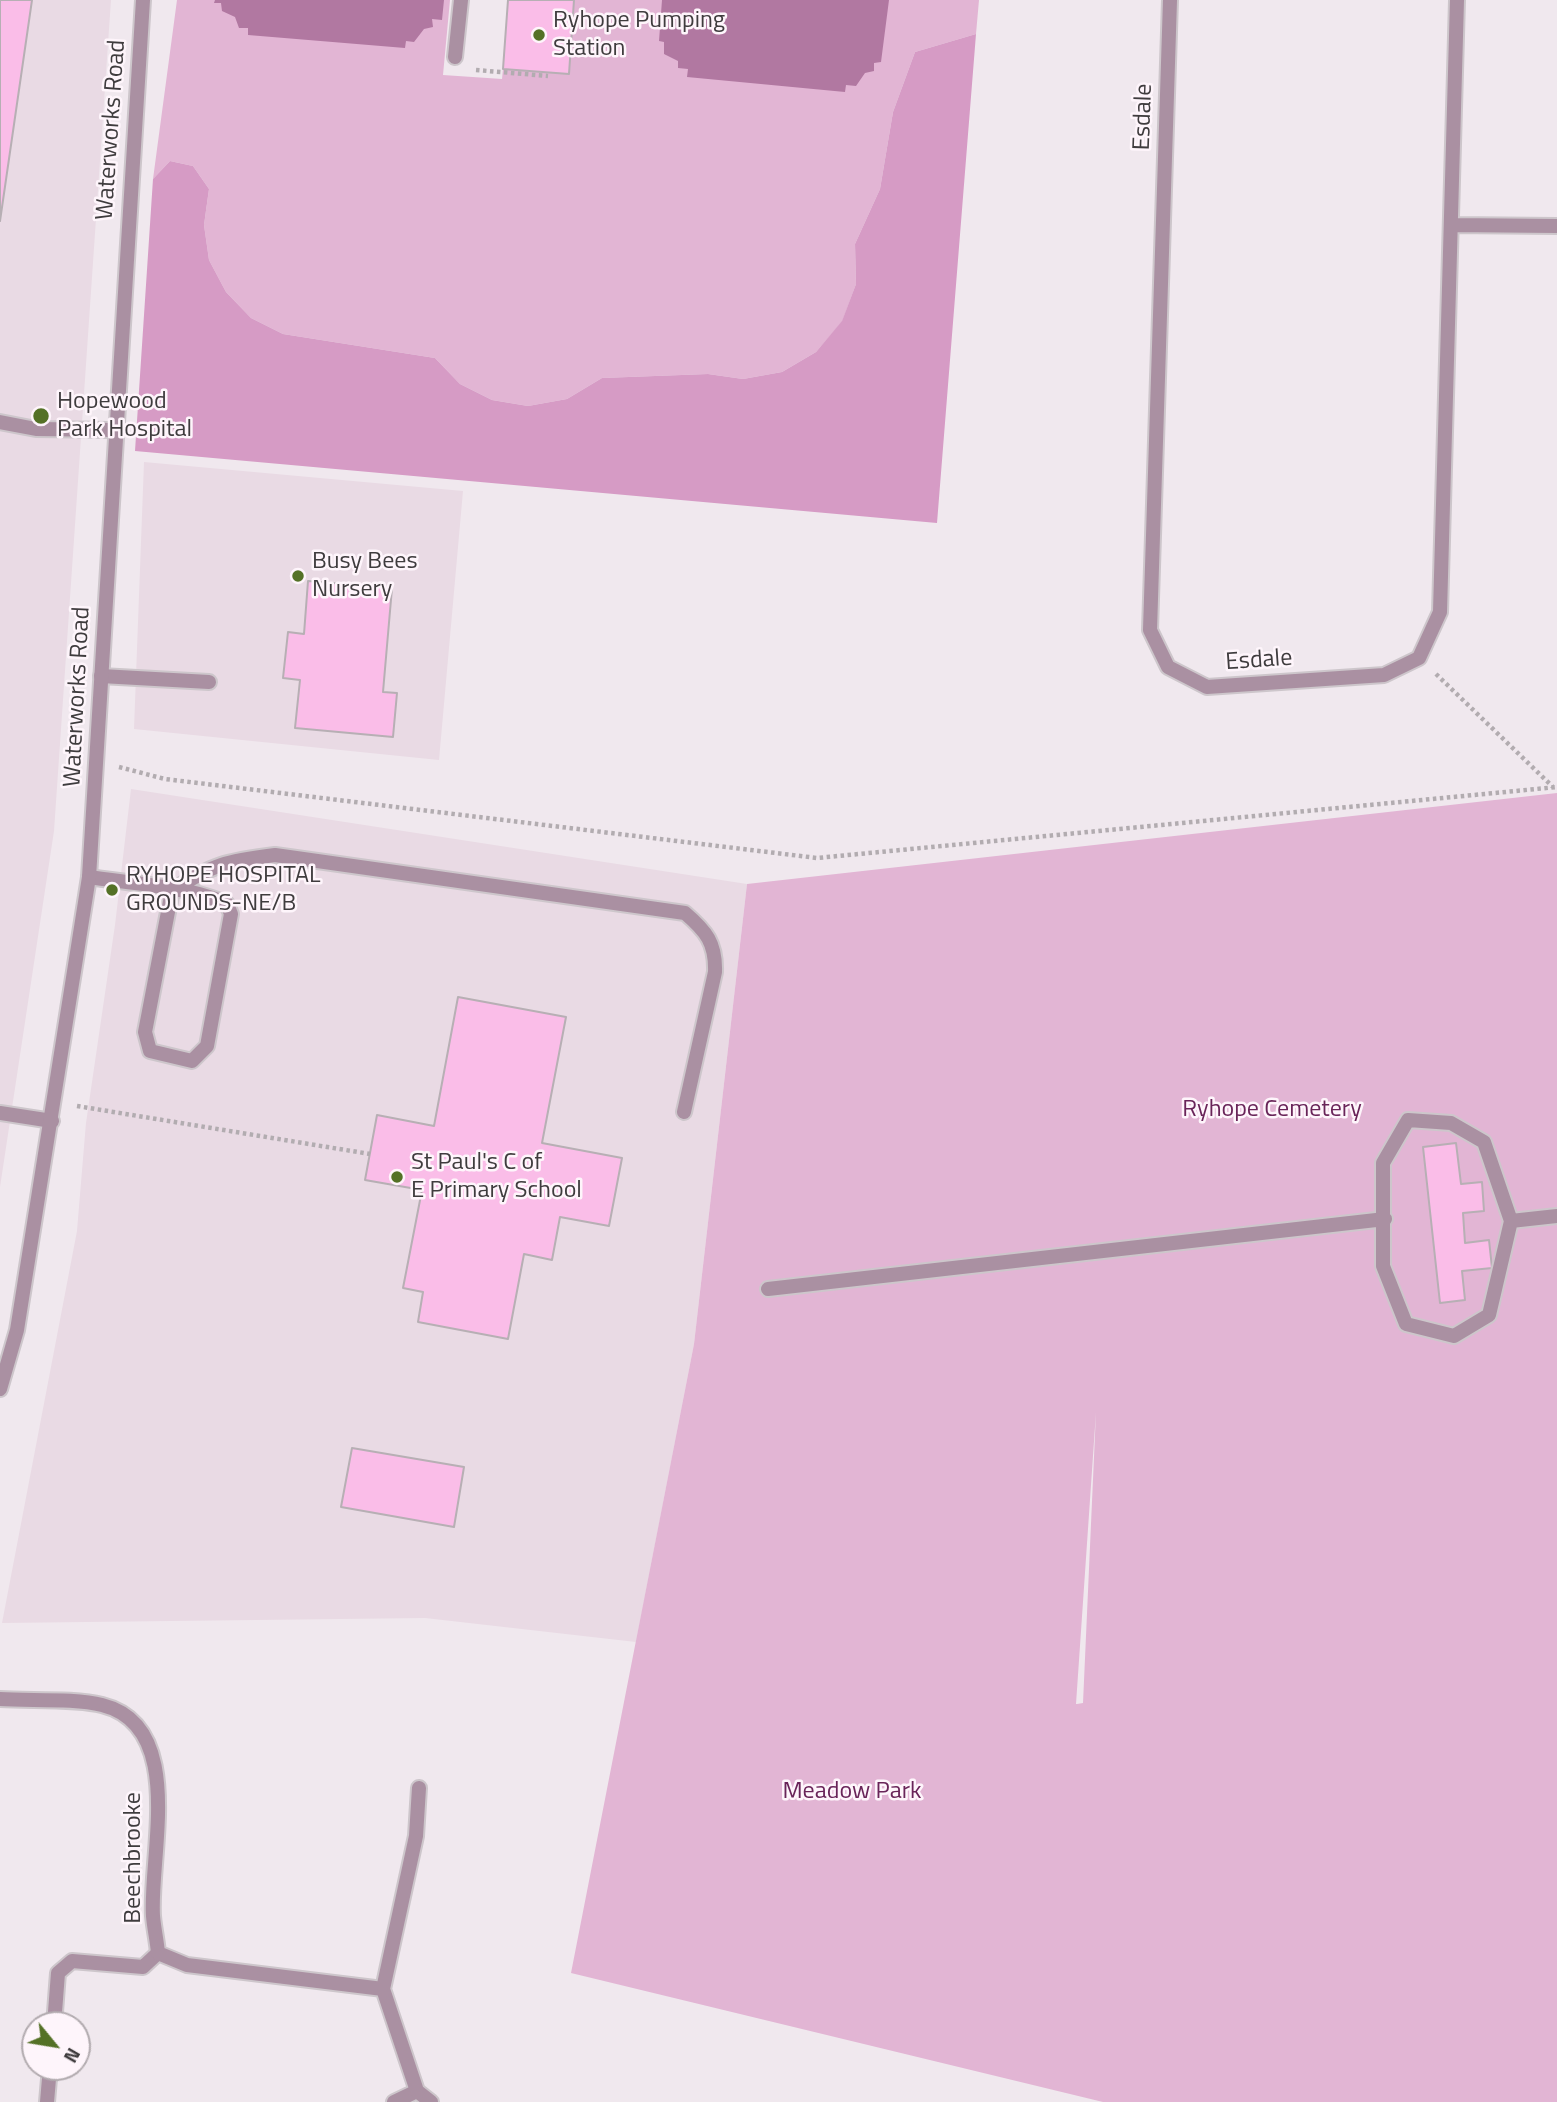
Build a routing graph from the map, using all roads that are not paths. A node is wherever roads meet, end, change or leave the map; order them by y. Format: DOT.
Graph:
graph roads {
  1 [pos="143,0"];
  2 [pos="461,0"];
  3 [pos="1170,0"];
  4 [pos="1457,0"];
  5 [pos="455,57"];
  6 [pos="1451,225"];
  7 [pos="1557,226"];
  8 [pos="0,422"];
  9 [pos="115,430"];
  10 [pos="101,676"];
  11 [pos="209,682"];
  12 [pos="89,877"];
  13 [pos="172,891"];
  14 [pos="684,1112"];
  15 [pos="0,1113"];
  16 [pos="52,1121"];
  17 [pos="1557,1216"];
  18 [pos="1385,1219"];
  19 [pos="1511,1221"];
  20 [pos="768,1289"];
  21 [pos="0,1388"];
  22 [pos="0,1699"];
  23 [pos="419,1788"];
  24 [pos="159,1953"];
  25 [pos="383,1989"];
  26 [pos="55,2011"];
  27 [pos="49,2081"];
  28 [pos="416,2091"];
  29 [pos="47,2102"];
  30 [pos="394,2102"];
  31 [pos="431,2102"];
  1 -- 9 [label="street, Waterworks Road"];
  2 -- 5 [label="street"];
  3 -- 6 [label="street, Esdale"];
  4 -- 6 [label="street"];
  6 -- 7 [label="street"];
  8 -- 9 [label="street"];
  9 -- 10 [label="street, Waterworks Road"];
  10 -- 11 [label="street"];
  10 -- 12 [label="street, Waterworks Road"];
  12 -- 13 [label="street"];
  12 -- 16 [label="street, Waterworks Road"];
  13 -- 13 [label="street"];
  13 -- 14 [label="street"];
  15 -- 16 [label="street"];
  16 -- 21 [label="street, Waterworks Road"];
  17 -- 19 [label="street"];
  18 -- 19 [label="street"];
  18 -- 19 [label="street"];
  18 -- 20 [label="street"];
  22 -- 24 [label="street, Beechbrooke"];
  23 -- 25 [label="street"];
  24 -- 25 [label="street, Beechbrooke"];
  24 -- 26 [label="street"];
  25 -- 28 [label="street"];
  27 -- 29 [label="street"];
  28 -- 30 [label="street"];
  28 -- 31 [label="street"];
}
